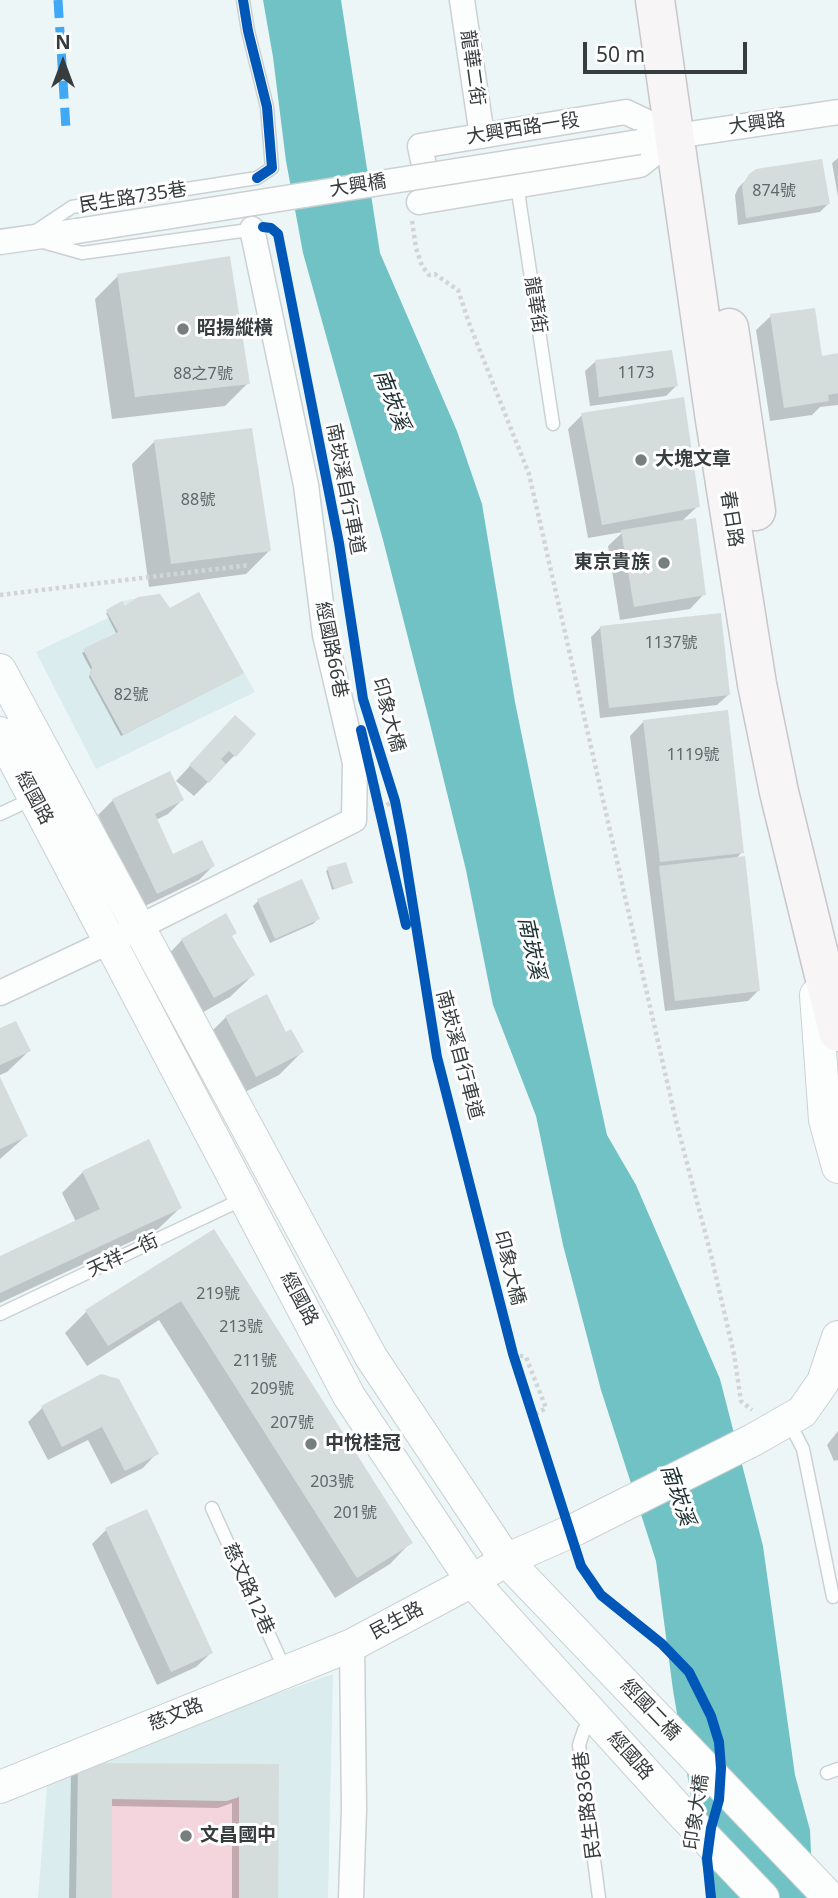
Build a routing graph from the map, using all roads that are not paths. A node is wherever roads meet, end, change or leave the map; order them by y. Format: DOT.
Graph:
graph roads {
  1 [pos="243,0"];
  2 [pos="462,0"];
  3 [pos="655,0"];
  4 [pos="682,0"];
  5 [pos="838,112"];
  6 [pos="482,136"];
  7 [pos="672,136"];
  8 [pos="517,186"];
  9 [pos="258,228"];
  10 [pos="27,238"];
  11 [pos="0,242"];
  12 [pos="554,424"];
  13 [pos="0,670"];
  14 [pos="0,733"];
  15 [pos="34,798"];
  16 [pos="0,814"];
  17 [pos="825,922"];
  18 [pos="125,934"];
  19 [pos="0,993"];
  20 [pos="838,1032"];
  21 [pos="838,1167"];
  22 [pos="246,1198"];
  23 [pos="0,1314"];
  24 [pos="838,1337"];
  25 [pos="785,1422"];
  26 [pos="212,1508"];
  27 [pos="506,1560"];
  28 [pos="472,1581"];
  29 [pos="833,1597"];
  30 [pos="572,1628"];
  31 [pos="352,1645"];
  32 [pos="285,1670"];
  33 [pos="594,1717"];
  34 [pos="0,1787"];
  35 [pos="823,1890"];
  36 [pos="351,1898"];
  37 [pos="599,1898"];
  38 [pos="763,1898"];
  1 -- 10 [label="lane, 民生路735巷"];
  2 -- 6 [label="street, 龍華二街"];
  3 -- 7 [label="main road, 春日路"];
  4 -- 7 [label="main road, 春日路"];
  5 -- 7 [label="street, 大興路"];
  6 -- 7 [label="street, 大興西路一段"];
  6 -- 8 [label="street, 大興西路一段"];
  7 -- 8 [label="street"];
  7 -- 10 [label="street, 大興橋, bridge"];
  7 -- 17 [label="main road, 春日路"];
  8 -- 12 [label="lane, 龍華街"];
  9 -- 10 [label="lane"];
  9 -- 18 [label="street, 經國路66巷"];
  10 -- 11 [label="street"];
  13 -- 18 [label="street, 經國路"];
  14 -- 15 [label="street, 經國路"];
  15 -- 16 [label="lane"];
  15 -- 18 [label="street, 經國路"];
  17 -- 20 [label="main road, 春日路"];
  17 -- 21 [label="street"];
  18 -- 19 [label="street"];
  18 -- 22 [label="street, 經國路"];
  18 -- 27 [label="street, 經國路"];
  22 -- 23 [label="lane, 天祥一街"];
  22 -- 28 [label="street, 經國路"];
  24 -- 25 [label="street"];
  25 -- 27 [label="street, 民生路"];
  25 -- 29 [label="lane"];
  26 -- 32 [label="lane, 慈文路12巷"];
  27 -- 28 [label="street, 民生路"];
  27 -- 30 [label="street, 經國路"];
  28 -- 31 [label="street, 民生路"];
  28 -- 33 [label="street, 經國路"];
  30 -- 35 [label="street, 經國二橋"];
  31 -- 32 [label="street, 慈文路"];
  31 -- 36 [label="street, 民生路"];
  32 -- 34 [label="street, 慈文路"];
  33 -- 37 [label="lane, 民生路836巷"];
  33 -- 38 [label="street, 經國路"];
}
